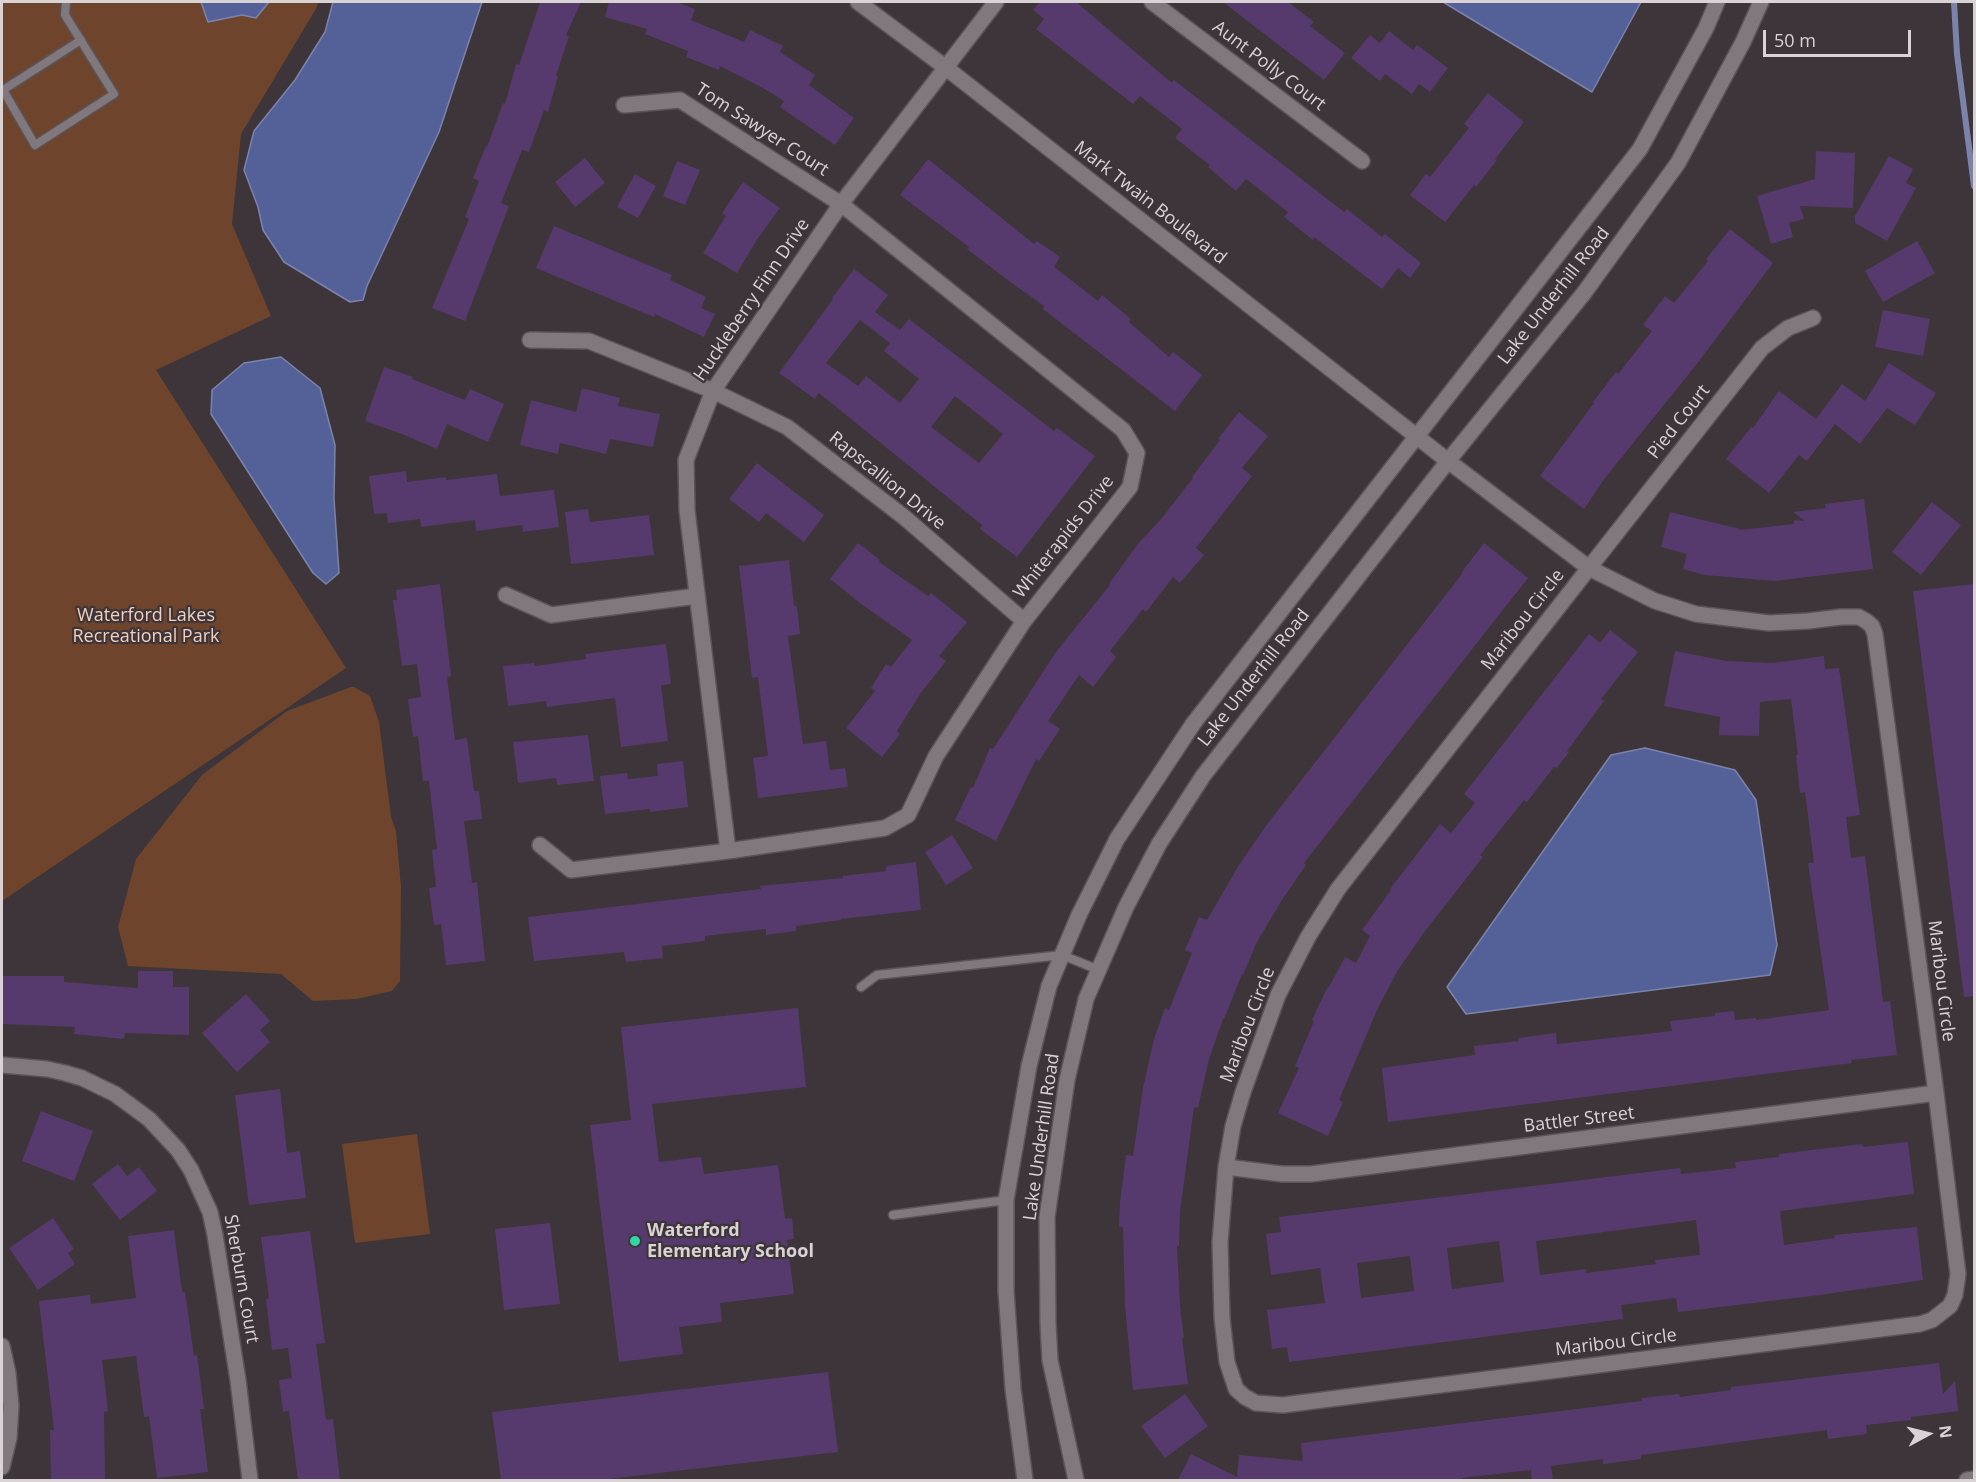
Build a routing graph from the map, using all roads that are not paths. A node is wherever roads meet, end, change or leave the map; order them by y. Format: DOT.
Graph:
graph roads {
  1 [pos="66,2"];
  2 [pos="858,2"];
  3 [pos="996,2"];
  4 [pos="1152,2"];
  5 [pos="1717,2"];
  6 [pos="1761,2"];
  7 [pos="81,40"];
  8 [pos="945,67"];
  9 [pos="624,105"];
  10 [pos="1362,161"];
  11 [pos="841,204"];
  12 [pos="1814,318"];
  13 [pos="530,340"];
  14 [pos="712,391"];
  15 [pos="1417,437"];
  16 [pos="1448,461"];
  17 [pos="1589,568"];
  18 [pos="506,594"];
  19 [pos="697,596"];
  20 [pos="1024,621"];
  21 [pos="540,845"];
  22 [pos="728,851"];
  23 [pos="1062,955"];
  24 [pos="1099,970"];
  25 [pos="861,987"];
  26 [pos="2,1065"];
  27 [pos="1936,1093"];
  28 [pos="1226,1167"];
  29 [pos="1006,1200"];
  30 [pos="893,1215"];
  31 [pos="2,1346"];
  32 [pos="2,1467"];
  33 [pos="1974,1479"];
  34 [pos="250,1480"];
  35 [pos="1025,1480"];
  36 [pos="1076,1480"];
  37 [pos="1967,1480"];
  1 -- 7 [label="lane"];
  2 -- 8 [label="street, Mark Twain Boulevard"];
  3 -- 8 [label="street, Huckleberry Finn Drive"];
  4 -- 10 [label="street, Aunt Polly Court"];
  5 -- 15 [label="street, Lake Underhill Road"];
  6 -- 16 [label="street, Lake Underhill Road"];
  7 -- 7 [label="lane"];
  8 -- 11 [label="street, Huckleberry Finn Drive"];
  8 -- 15 [label="street, Mark Twain Boulevard"];
  9 -- 11 [label="street, Tom Sawyer Court"];
  11 -- 14 [label="street, Huckleberry Finn Drive"];
  11 -- 20 [label="street, Whiterapids Drive"];
  12 -- 17 [label="street, Pied Court"];
  13 -- 14 [label="street, Rapscallion Drive"];
  14 -- 19 [label="street, Huckleberry Finn Drive"];
  14 -- 20 [label="street, Rapscallion Drive"];
  15 -- 16 [label="street, Maribou Circle"];
  15 -- 23 [label="street, Lake Underhill Road"];
  16 -- 17 [label="street, Maribou Circle"];
  16 -- 24 [label="street, Lake Underhill Road"];
  17 -- 27 [label="street, Maribou Circle"];
  17 -- 28 [label="street, Maribou Circle"];
  18 -- 19 [label="street"];
  19 -- 22 [label="street, Huckleberry Finn Drive"];
  20 -- 22 [label="street, Whiterapids Drive"];
  21 -- 22 [label="street, Whiterapids Drive"];
  23 -- 24 [label="lane"];
  23 -- 25 [label="lane"];
  23 -- 29 [label="street, Lake Underhill Road"];
  24 -- 36 [label="street, Lake Underhill Road"];
  26 -- 34 [label="street, Sherburn Court"];
  27 -- 28 [label="street, Battler Street"];
  27 -- 28 [label="street, Maribou Circle"];
  29 -- 30 [label="lane"];
  29 -- 35 [label="street, Lake Underhill Road"];
  31 -- 32 [label="street"];
  33 -- 37 [label="street"];
}
